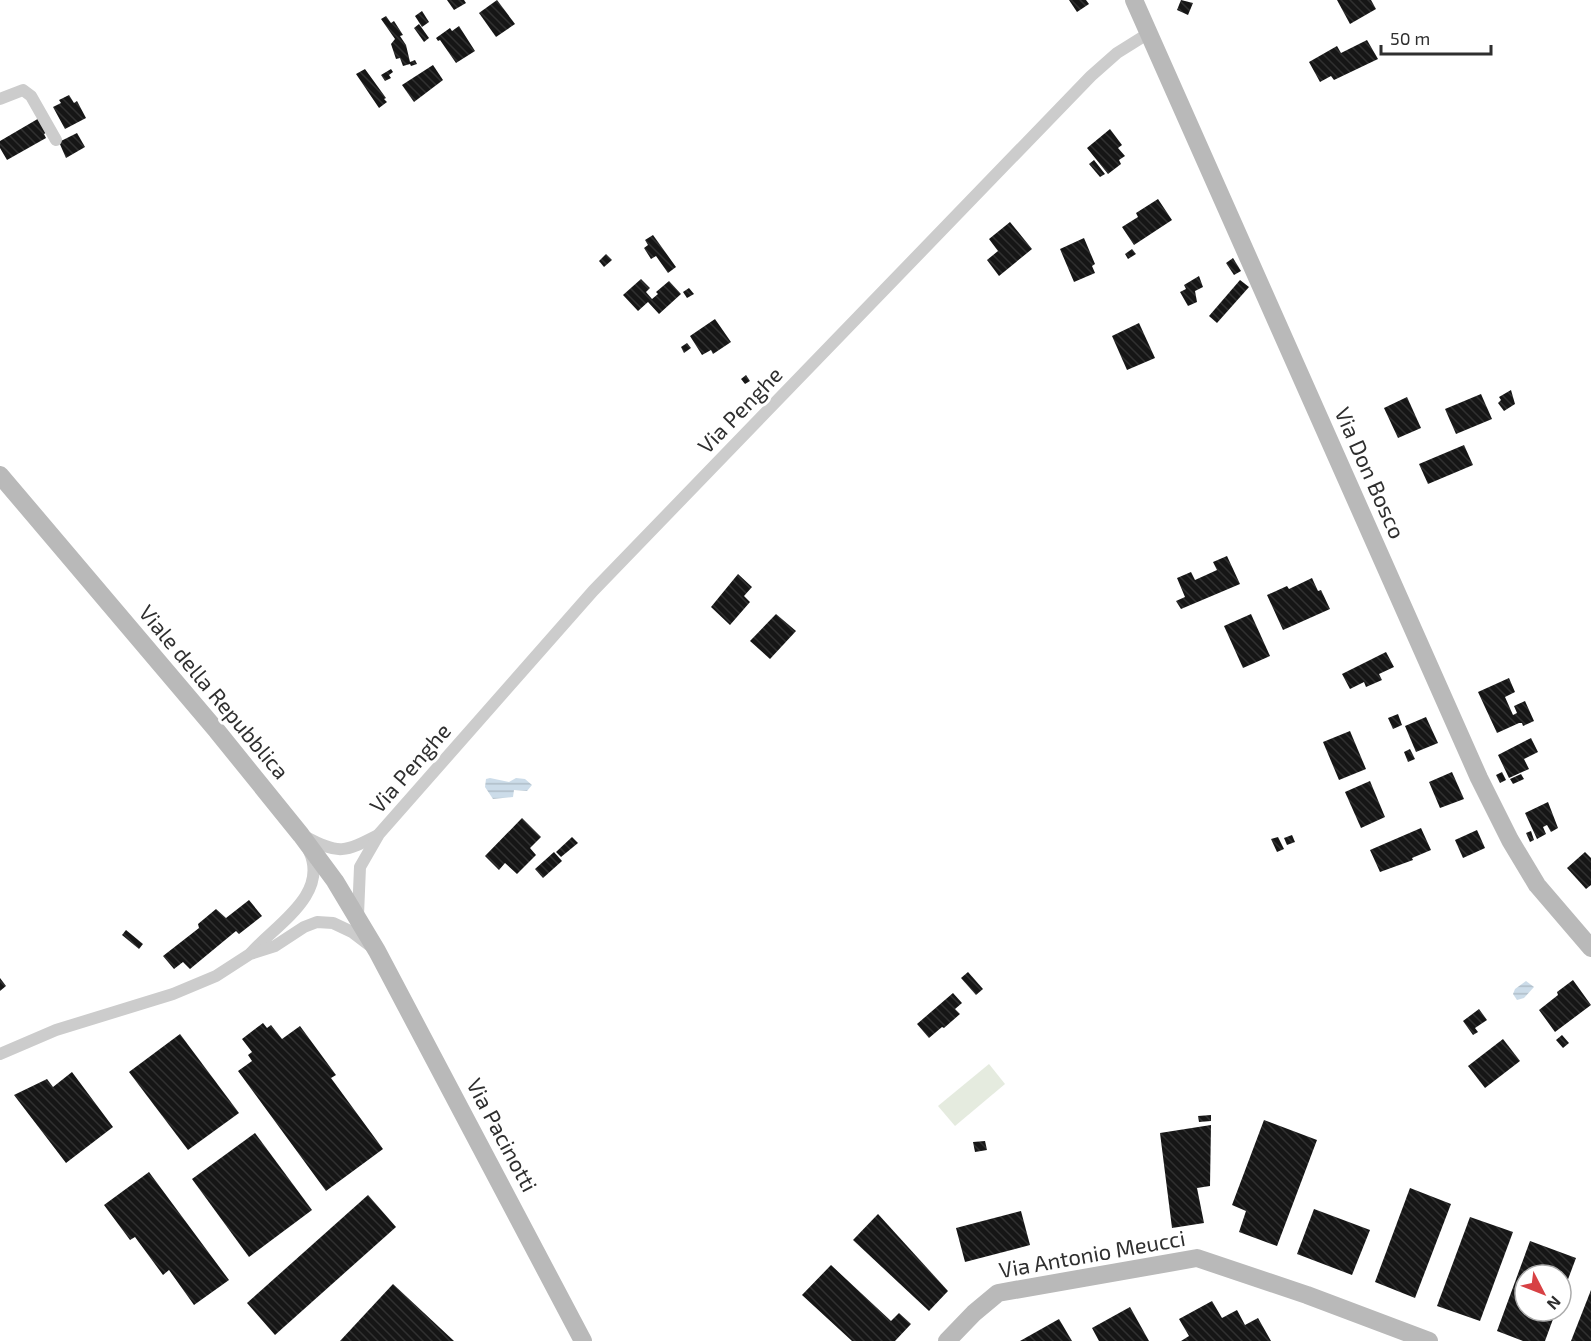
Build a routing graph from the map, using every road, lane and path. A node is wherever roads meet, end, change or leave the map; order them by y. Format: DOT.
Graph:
graph roads {
  1 [pos="1134,0"];
  2 [pos="1149,33"];
  3 [pos="0,99"];
  4 [pos="56,140"];
  5 [pos="0,475"];
  6 [pos="379,834"];
  7 [pos="301,835"];
  8 [pos="358,918"];
  9 [pos="1591,948"];
  10 [pos="377,951"];
  11 [pos="250,954"];
  12 [pos="0,1054"];
  13 [pos="583,1341"];
  14 [pos="947,1341"];
  15 [pos="1429,1341"];
  1 -- 2 [label="main road, Via Don Bosco"];
  2 -- 6 [label="street, Via Penghe"];
  2 -- 9 [label="main road, Via Don Bosco"];
  3 -- 4 [label="street"];
  5 -- 7 [label="main road, Viale della Repubblica"];
  6 -- 7 [label="street, Via Penghe"];
  6 -- 8 [label="street, Via Penghe"];
  7 -- 8 [label="main road, Viale della Repubblica"];
  7 -- 11 [label="street"];
  8 -- 10 [label="main road, Viale della Repubblica"];
  10 -- 11 [label="street"];
  10 -- 13 [label="main road, Via Pacinotti"];
  11 -- 12 [label="street"];
  14 -- 15 [label="main road, Via Antonio Meucci"];
}
